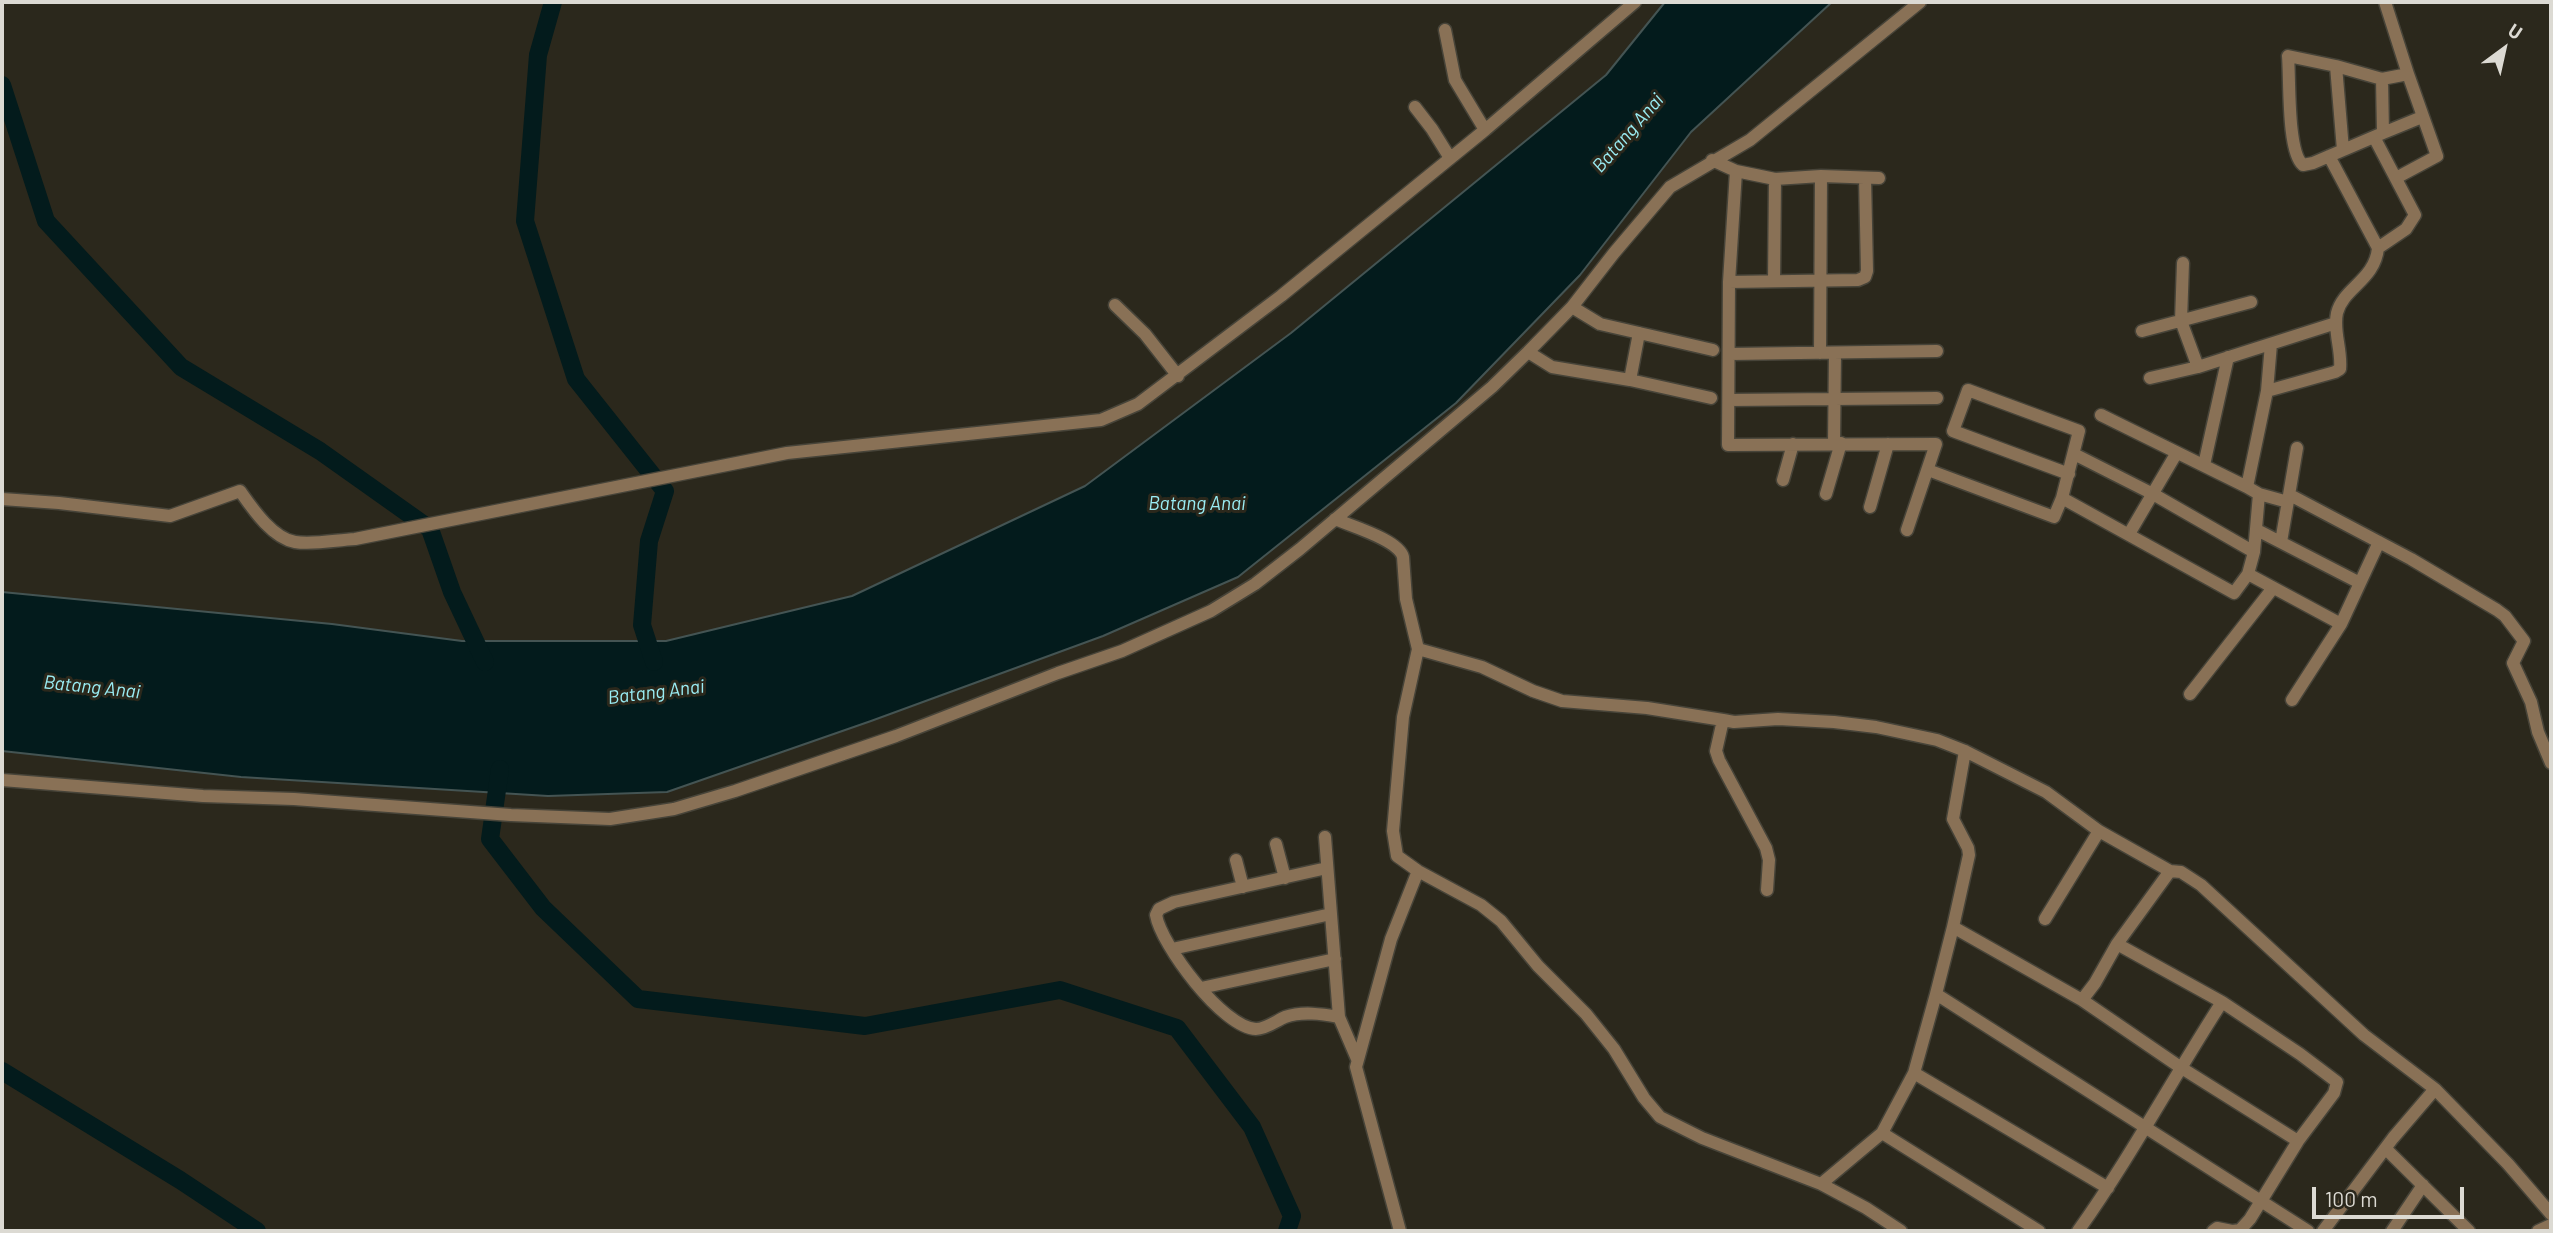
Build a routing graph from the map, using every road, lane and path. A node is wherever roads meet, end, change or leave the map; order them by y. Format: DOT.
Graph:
graph roads {
  1 [pos="1635,2"];
  2 [pos="1920,2"];
  3 [pos="2385,2"];
  4 [pos="1445,30"];
  5 [pos="2336,66"];
  6 [pos="2408,74"];
  7 [pos="2382,79"];
  8 [pos="1415,107"];
  9 [pos="2422,117"];
  10 [pos="1485,130"];
  11 [pos="2378,135"];
  12 [pos="2343,150"];
  13 [pos="2329,156"];
  14 [pos="1450,158"];
  15 [pos="1712,160"];
  16 [pos="1737,171"];
  17 [pos="1821,176"];
  18 [pos="2396,178"];
  19 [pos="1775,179"];
  20 [pos="2378,248"];
  21 [pos="2183,262"];
  22 [pos="1774,281"];
  23 [pos="1821,281"];
  24 [pos="1729,282"];
  25 [pos="2250,302"];
  26 [pos="1115,305"];
  27 [pos="1572,307"];
  28 [pos="2181,321"];
  29 [pos="2336,323"];
  30 [pos="2142,331"];
  31 [pos="1639,333"];
  32 [pos="2271,344"];
  33 [pos="1713,351"];
  34 [pos="1937,351"];
  35 [pos="1528,352"];
  36 [pos="1820,353"];
  37 [pos="1835,353"];
  38 [pos="1730,354"];
  39 [pos="2228,357"];
  40 [pos="2198,367"];
  41 [pos="1178,376"];
  42 [pos="2150,378"];
  43 [pos="1630,380"];
  44 [pos="2267,391"];
  45 [pos="1712,398"];
  46 [pos="1835,398"];
  47 [pos="1937,398"];
  48 [pos="1729,400"];
  49 [pos="2101,415"];
  50 [pos="1838,443"];
  51 [pos="1888,443"];
  52 [pos="1793,444"];
  53 [pos="2297,448"];
  54 [pos="2074,454"];
  55 [pos="2176,454"];
  56 [pos="2204,465"];
  57 [pos="1928,470"];
  58 [pos="2069,474"];
  59 [pos="1783,480"];
  60 [pos="2247,487"];
  61 [pos="1826,494"];
  62 [pos="2154,494"];
  63 [pos="2259,494"];
  64 [pos="2062,498"];
  65 [pos="2289,498"];
  66 [pos="2,499"];
  67 [pos="1870,507"];
  68 [pos="1335,519"];
  69 [pos="1907,530"];
  70 [pos="2257,530"];
  71 [pos="2129,534"];
  72 [pos="2281,542"];
  73 [pos="2379,542"];
  74 [pos="2254,552"];
  75 [pos="2248,574"];
  76 [pos="2360,583"];
  77 [pos="2273,588"];
  78 [pos="2341,624"];
  79 [pos="1418,649"];
  80 [pos="2190,694"];
  81 [pos="2292,700"];
  82 [pos="1723,720"];
  83 [pos="1965,751"];
  84 [pos="2551,763"];
  85 [pos="2,780"];
  86 [pos="2099,831"];
  87 [pos="1325,838"];
  88 [pos="1276,844"];
  89 [pos="1236,860"];
  90 [pos="1327,868"];
  91 [pos="2170,870"];
  92 [pos="1418,871"];
  93 [pos="1284,878"];
  94 [pos="1243,887"];
  95 [pos="1767,890"];
  96 [pos="1331,914"];
  97 [pos="2045,919"];
  98 [pos="1953,927"];
  99 [pos="2117,944"];
  100 [pos="1172,949"];
  101 [pos="1335,959"];
  102 [pos="1200,988"];
  103 [pos="1936,994"];
  104 [pos="2082,1000"];
  105 [pos="2222,1002"];
  106 [pos="1339,1017"];
  107 [pos="1357,1059"];
  108 [pos="2180,1067"];
  109 [pos="1914,1073"];
  110 [pos="2435,1089"];
  111 [pos="2144,1126"];
  112 [pos="1882,1133"];
  113 [pos="2298,1141"];
  114 [pos="2386,1149"];
  115 [pos="1821,1184"];
  116 [pos="2423,1185"];
  117 [pos="2108,1188"];
  118 [pos="2261,1202"];
  119 [pos="2551,1214"];
  120 [pos="2551,1225"];
  121 [pos="2464,1230"];
  122 [pos="1400,1231"];
  123 [pos="1898,1231"];
  124 [pos="2039,1231"];
  125 [pos="2078,1231"];
  126 [pos="2213,1231"];
  127 [pos="2233,1231"];
  128 [pos="2308,1231"];
  129 [pos="2323,1231"];
  130 [pos="2392,1231"];
  131 [pos="2538,1231"];
  1 -- 10 [label="street"];
  2 -- 15 [label="street"];
  3 -- 6 [label="street"];
  4 -- 10 [label="street"];
  5 -- 7 [label="street"];
  5 -- 12 [label="street"];
  5 -- 13 [label="street"];
  6 -- 7 [label="street"];
  6 -- 9 [label="street"];
  7 -- 11 [label="street"];
  8 -- 14 [label="street"];
  9 -- 11 [label="street"];
  9 -- 18 [label="street"];
  10 -- 14 [label="street"];
  11 -- 12 [label="street"];
  11 -- 18 [label="street"];
  12 -- 13 [label="street"];
  13 -- 20 [label="street"];
  14 -- 41 [label="street"];
  15 -- 16 [label="street"];
  15 -- 27 [label="street"];
  16 -- 19 [label="street"];
  16 -- 24 [label="street"];
  17 -- 19 [label="street"];
  17 -- 23 [label="street"];
  17 -- 23 [label="street"];
  18 -- 20 [label="street"];
  19 -- 22 [label="street"];
  20 -- 29 [label="street"];
  21 -- 28 [label="street"];
  22 -- 23 [label="street"];
  22 -- 24 [label="street"];
  23 -- 36 [label="street"];
  24 -- 38 [label="street"];
  25 -- 28 [label="street"];
  26 -- 41 [label="street"];
  27 -- 31 [label="street"];
  27 -- 35 [label="street"];
  28 -- 30 [label="street"];
  28 -- 40 [label="street"];
  29 -- 32 [label="street"];
  29 -- 44 [label="street"];
  31 -- 33 [label="street"];
  31 -- 43 [label="street"];
  32 -- 39 [label="street"];
  32 -- 44 [label="street"];
  34 -- 37 [label="street"];
  35 -- 43 [label="street"];
  35 -- 68 [label="street"];
  36 -- 37 [label="street"];
  36 -- 38 [label="street"];
  37 -- 46 [label="street"];
  38 -- 48 [label="street"];
  39 -- 40 [label="street"];
  39 -- 56 [label="street"];
  40 -- 42 [label="street"];
  41 -- 66 [label="street"];
  43 -- 45 [label="street"];
  44 -- 60 [label="street"];
  46 -- 47 [label="street"];
  46 -- 48 [label="street"];
  46 -- 50 [label="street"];
  48 -- 52 [label="street"];
  49 -- 55 [label="street"];
  50 -- 51 [label="street"];
  50 -- 52 [label="street"];
  50 -- 61 [label="street"];
  51 -- 57 [label="street"];
  51 -- 67 [label="street"];
  52 -- 59 [label="street"];
  53 -- 65 [label="street"];
  54 -- 58 [label="street"];
  54 -- 58 [label="street"];
  54 -- 62 [label="street"];
  55 -- 56 [label="street"];
  55 -- 62 [label="street"];
  56 -- 60 [label="street"];
  57 -- 64 [label="street"];
  57 -- 69 [label="street"];
  58 -- 64 [label="street"];
  60 -- 63 [label="street"];
  62 -- 71 [label="street"];
  62 -- 74 [label="street"];
  63 -- 65 [label="street"];
  63 -- 70 [label="street"];
  64 -- 71 [label="street"];
  65 -- 72 [label="street"];
  65 -- 73 [label="street"];
  68 -- 79 [label="street"];
  68 -- 85 [label="street"];
  70 -- 72 [label="street"];
  70 -- 74 [label="street"];
  71 -- 75 [label="street"];
  72 -- 76 [label="street"];
  73 -- 76 [label="street"];
  73 -- 84 [label="street"];
  74 -- 75 [label="street"];
  75 -- 77 [label="street"];
  76 -- 78 [label="street"];
  77 -- 78 [label="street"];
  77 -- 80 [label="street"];
  78 -- 81 [label="street"];
  79 -- 82 [label="street"];
  79 -- 92 [label="street"];
  82 -- 83 [label="street"];
  82 -- 95 [label="street"];
  83 -- 86 [label="street"];
  83 -- 98 [label="street"];
  86 -- 91 [label="street"];
  86 -- 97 [label="street"];
  87 -- 90 [label="street"];
  88 -- 93 [label="street"];
  89 -- 94 [label="street"];
  90 -- 93 [label="street"];
  90 -- 96 [label="street"];
  91 -- 99 [label="street"];
  91 -- 110 [label="street"];
  92 -- 107 [label="street"];
  92 -- 115 [label="street"];
  93 -- 94 [label="street"];
  94 -- 100 [label="street"];
  96 -- 100 [label="street"];
  96 -- 101 [label="street"];
  98 -- 103 [label="street"];
  98 -- 104 [label="street"];
  99 -- 104 [label="street"];
  99 -- 105 [label="street"];
  100 -- 102 [label="street"];
  101 -- 102 [label="street"];
  101 -- 106 [label="street"];
  102 -- 106 [label="street"];
  103 -- 109 [label="street"];
  103 -- 111 [label="street"];
  104 -- 108 [label="street"];
  105 -- 108 [label="street"];
  105 -- 113 [label="street"];
  106 -- 107 [label="street"];
  107 -- 122 [label="street"];
  108 -- 111 [label="street"];
  108 -- 113 [label="street"];
  109 -- 112 [label="street"];
  109 -- 117 [label="street"];
  110 -- 114 [label="street"];
  110 -- 119 [label="street"];
  111 -- 117 [label="street"];
  111 -- 118 [label="street"];
  112 -- 115 [label="street"];
  112 -- 124 [label="street"];
  113 -- 118 [label="street"];
  114 -- 116 [label="street"];
  114 -- 129 [label="street"];
  115 -- 123 [label="street"];
  116 -- 121 [label="street"];
  116 -- 130 [label="street"];
  117 -- 125 [label="street"];
  118 -- 127 [label="street"];
  118 -- 128 [label="street"];
  120 -- 131 [label="street"];
  126 -- 127 [label="street"];
}
